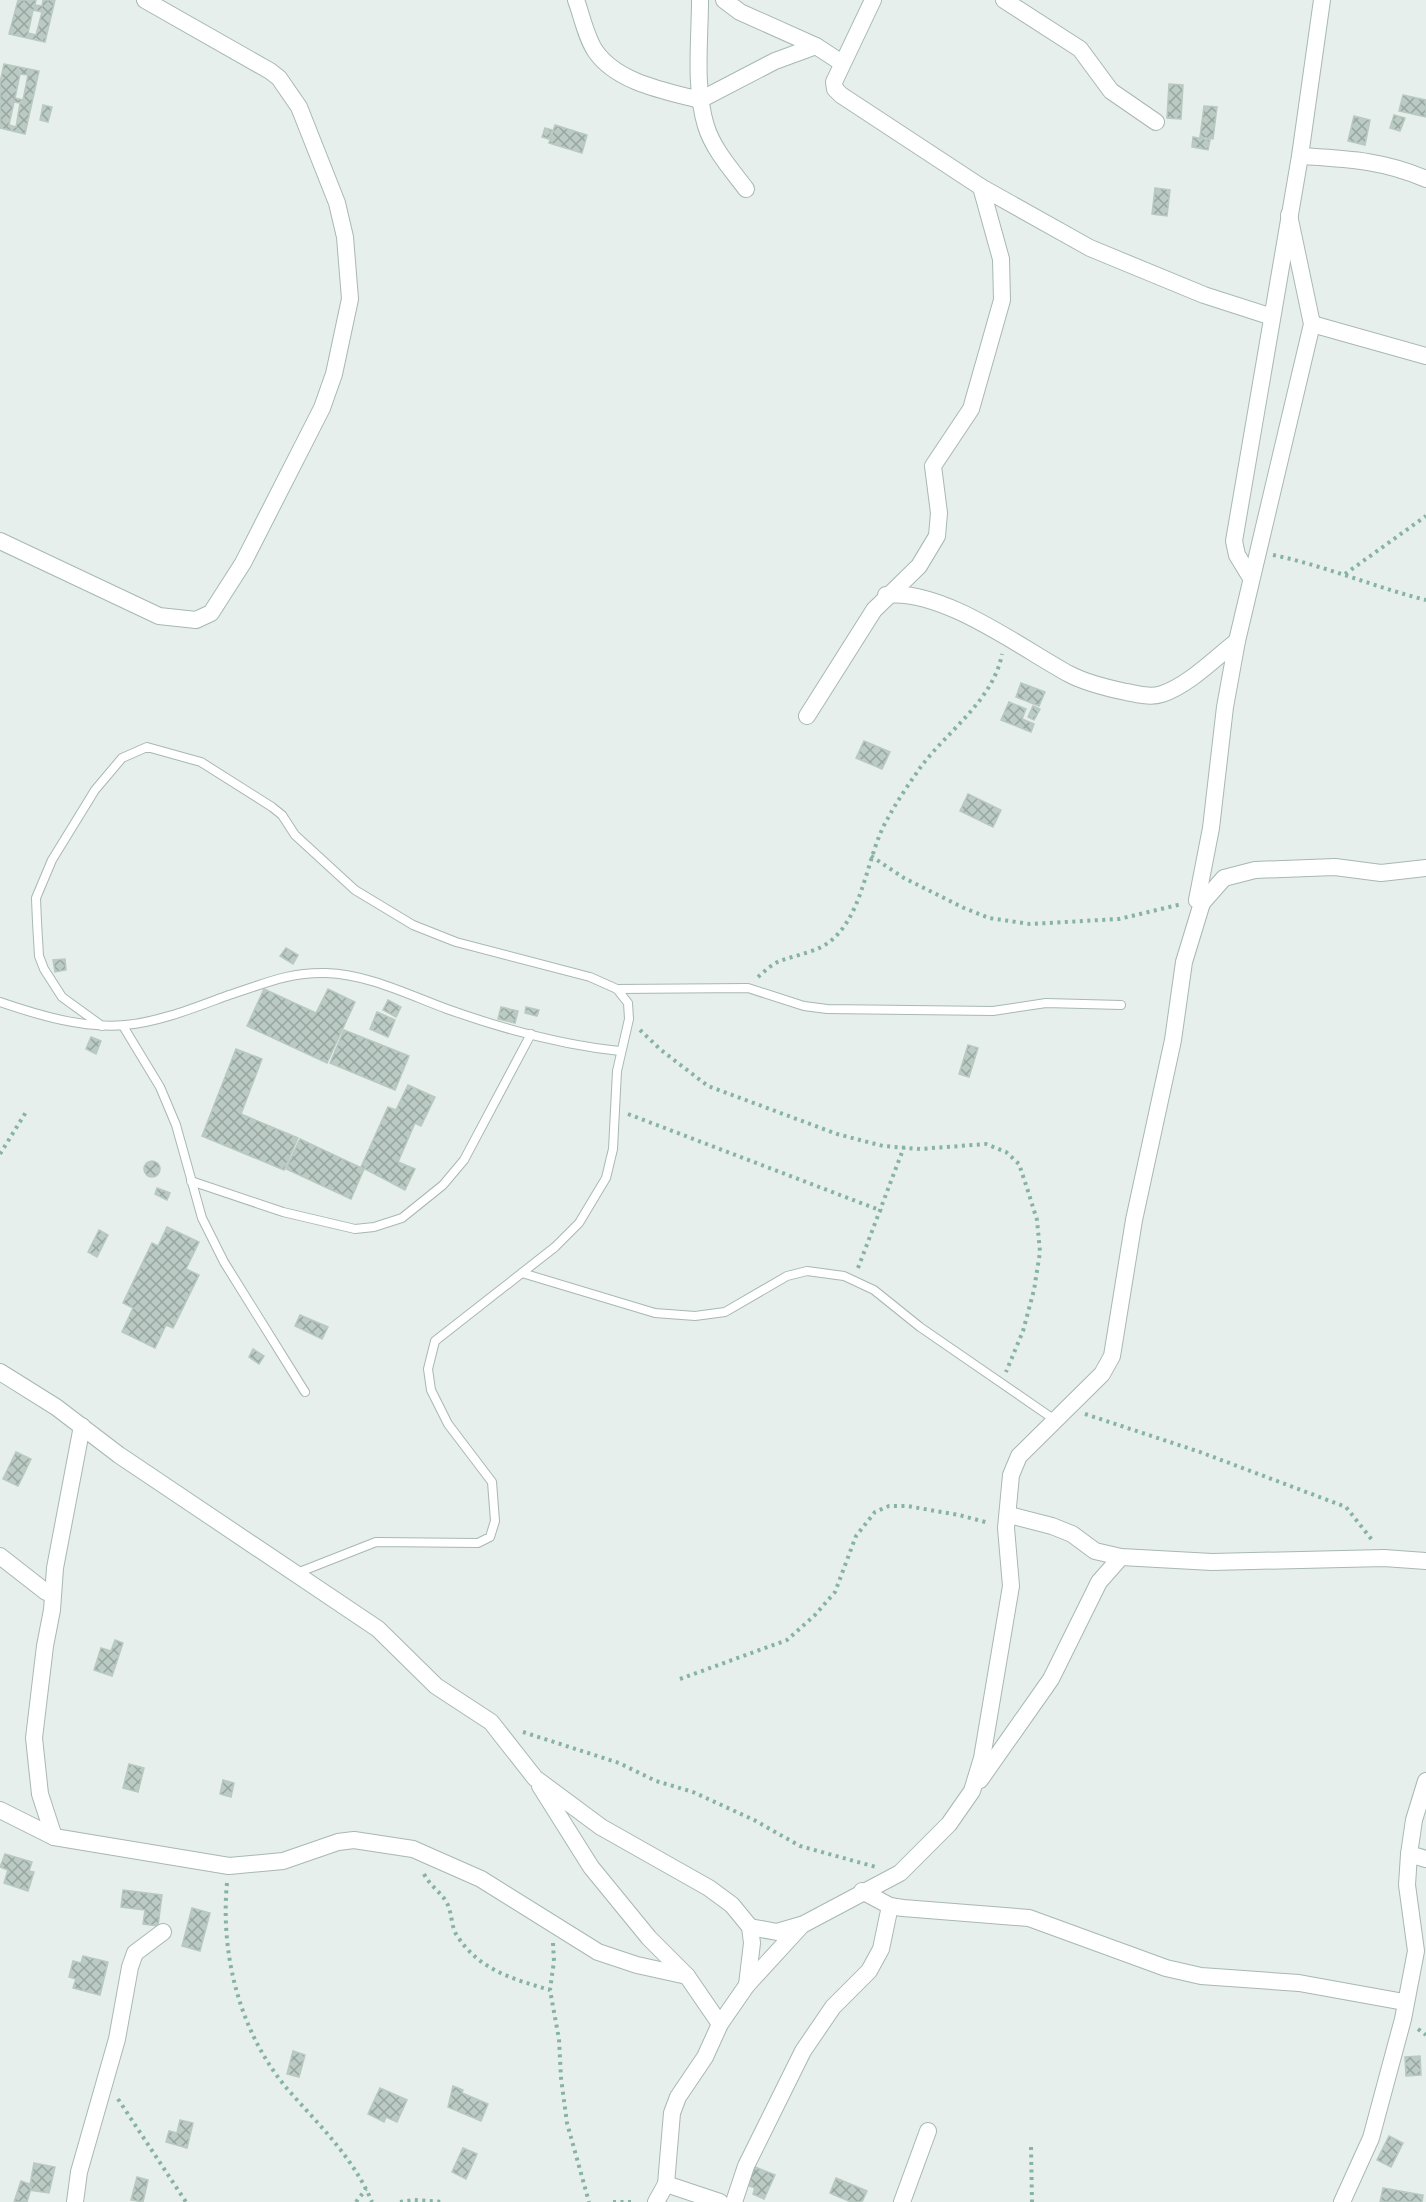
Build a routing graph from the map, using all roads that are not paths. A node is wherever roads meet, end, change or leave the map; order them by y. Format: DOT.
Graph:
graph roads {
  1 [pos="145,0"];
  2 [pos="576,0"];
  3 [pos="700,0"];
  4 [pos="724,0"];
  5 [pos="873,0"];
  6 [pos="1004,0"];
  7 [pos="1322,0"];
  8 [pos="816,46"];
  9 [pos="842,63"];
  10 [pos="700,100"];
  11 [pos="1156,122"];
  12 [pos="1300,156"];
  13 [pos="1426,179"];
  14 [pos="981,187"];
  15 [pos="746,189"];
  16 [pos="1289,215"];
  17 [pos="1272,317"];
  18 [pos="1312,324"];
  19 [pos="1426,356"];
  20 [pos="0,541"];
  21 [pos="1251,578"];
  22 [pos="886,595"];
  23 [pos="1237,641"];
  24 [pos="807,716"];
  25 [pos="1426,868"];
  26 [pos="1199,902"];
  27 [pos="617,989"];
  28 [pos="0,1002"];
  29 [pos="1121,1005"];
  30 [pos="102,1026"];
  31 [pos="123,1026"];
  32 [pos="531,1034"];
  33 [pos="620,1051"];
  34 [pos="191,1181"];
  35 [pos="522,1273"];
  36 [pos="0,1372"];
  37 [pos="305,1392"];
  38 [pos="1061,1415"];
  39 [pos="81,1426"];
  40 [pos="1008,1522"];
  41 [pos="0,1556"];
  42 [pos="1121,1557"];
  43 [pos="1426,1561"];
  44 [pos="297,1573"];
  45 [pos="46,1592"];
  46 [pos="535,1778"];
  47 [pos="1426,1781"];
  48 [pos="972,1791"];
  49 [pos="0,1810"];
  50 [pos="54,1837"];
  51 [pos="1409,1854"];
  52 [pos="1426,1859"];
  53 [pos="862,1892"];
  54 [pos="890,1905"];
  55 [pos="802,1925"];
  56 [pos="750,1927"];
  57 [pos="163,1932"];
  58 [pos="687,1976"];
  59 [pos="747,1985"];
  60 [pos="1404,2002"];
  61 [pos="720,2024"];
  62 [pos="928,2131"];
  63 [pos="666,2184"];
  64 [pos="75,2202"];
  65 [pos="656,2202"];
  66 [pos="719,2202"];
  67 [pos="734,2202"];
  68 [pos="902,2202"];
  69 [pos="1342,2202"];
  1 -- 20 [label="street"];
  2 -- 10 [label="street"];
  3 -- 10 [label="street"];
  4 -- 8 [label="street"];
  5 -- 9 [label="street"];
  6 -- 11 [label="street"];
  7 -- 12 [label="street"];
  8 -- 9 [label="street"];
  8 -- 10 [label="street"];
  9 -- 14 [label="street"];
  10 -- 15 [label="street"];
  12 -- 13 [label="street"];
  12 -- 16 [label="street"];
  14 -- 17 [label="street"];
  14 -- 22 [label="street"];
  16 -- 17 [label="street"];
  16 -- 18 [label="street"];
  17 -- 21 [label="street"];
  18 -- 19 [label="street"];
  18 -- 21 [label="street"];
  21 -- 23 [label="street"];
  22 -- 23 [label="street"];
  22 -- 24 [label="street"];
  23 -- 26 [label="street"];
  25 -- 26 [label="street"];
  26 -- 38 [label="street"];
  27 -- 29 [label="lane"];
  27 -- 30 [label="lane"];
  27 -- 33 [label="lane"];
  28 -- 30 [label="lane"];
  30 -- 31 [label="lane"];
  31 -- 32 [label="lane"];
  31 -- 34 [label="lane"];
  32 -- 33 [label="lane"];
  32 -- 34 [label="lane"];
  33 -- 35 [label="lane"];
  34 -- 37 [label="lane"];
  35 -- 38 [label="lane"];
  35 -- 44 [label="lane"];
  36 -- 39 [label="street"];
  38 -- 40 [label="street"];
  39 -- 44 [label="street"];
  39 -- 50 [label="street"];
  40 -- 42 [label="street"];
  40 -- 48 [label="street"];
  41 -- 45 [label="street"];
  42 -- 43 [label="street"];
  42 -- 48 [label="street"];
  44 -- 46 [label="street"];
  46 -- 56 [label="street"];
  46 -- 58 [label="street"];
  47 -- 51 [label="street"];
  48 -- 53 [label="street"];
  49 -- 50 [label="street"];
  50 -- 58 [label="street"];
  51 -- 52 [label="street"];
  51 -- 60 [label="street"];
  53 -- 54 [label="street"];
  53 -- 55 [label="street"];
  54 -- 60 [label="street"];
  54 -- 67 [label="street"];
  55 -- 56 [label="street"];
  55 -- 59 [label="street"];
  56 -- 59 [label="street"];
  57 -- 64 [label="street"];
  58 -- 61 [label="street"];
  59 -- 61 [label="street"];
  60 -- 69 [label="street"];
  61 -- 63 [label="street"];
  62 -- 68 [label="street"];
  63 -- 65 [label="street"];
  63 -- 66 [label="street"];
}
